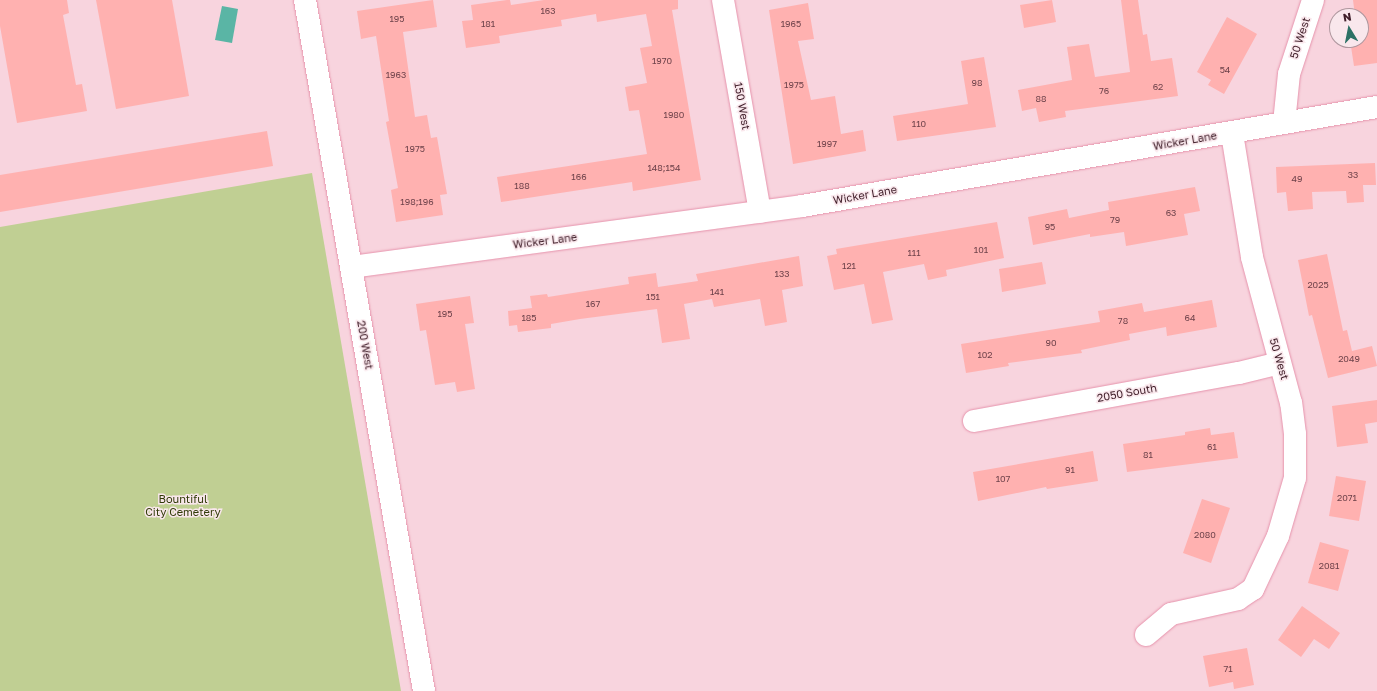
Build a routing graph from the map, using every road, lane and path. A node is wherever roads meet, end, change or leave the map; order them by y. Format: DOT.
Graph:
graph roads {
  1 [pos="305,0"];
  2 [pos="723,0"];
  3 [pos="1312,0"];
  4 [pos="1377,107"];
  5 [pos="1284,124"];
  6 [pos="1232,133"];
  7 [pos="760,212"];
  8 [pos="352,267"];
  9 [pos="1280,363"];
  10 [pos="974,421"];
  11 [pos="1146,636"];
  12 [pos="424,691"];
  1 -- 8 [label="street, 200 West"];
  2 -- 7 [label="street, 150 West"];
  3 -- 5 [label="street, 50 West"];
  4 -- 5 [label="street, Wicker Lane"];
  5 -- 6 [label="street, Wicker Lane"];
  6 -- 7 [label="street, Wicker Lane"];
  6 -- 9 [label="street, 50 West"];
  7 -- 8 [label="street, Wicker Lane"];
  8 -- 12 [label="street, 200 West"];
  9 -- 10 [label="street, 2050 South"];
  9 -- 11 [label="street, 50 West"];
}
